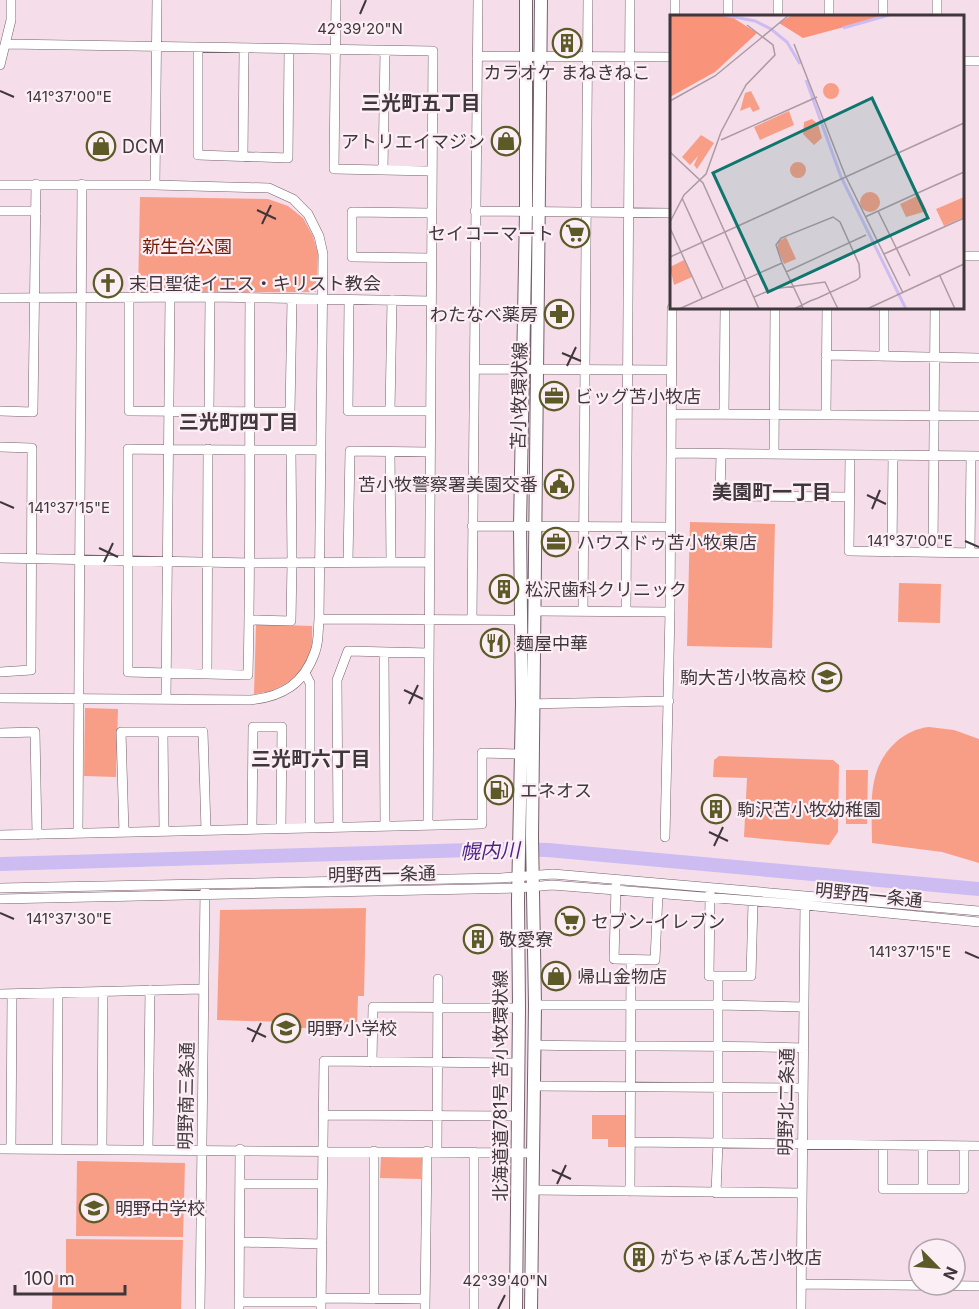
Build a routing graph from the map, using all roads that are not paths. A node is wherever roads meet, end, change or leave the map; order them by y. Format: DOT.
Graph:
graph roads {
  1 [pos="11,0"];
  2 [pos="157,0"];
  3 [pos="336,0"];
  4 [pos="478,0"];
  5 [pos="526,0"];
  6 [pos="541,0"];
  7 [pos="588,0"];
  8 [pos="630,0"];
  9 [pos="6,45"];
  10 [pos="157,47"];
  11 [pos="198,48"];
  12 [pos="244,49"];
  13 [pos="289,49"];
  14 [pos="335,49"];
  15 [pos="385,51"];
  16 [pos="477,56"];
  17 [pos="588,57"];
  18 [pos="629,57"];
  19 [pos="670,57"];
  20 [pos="526,58"];
  21 [pos="540,58"];
  22 [pos="0,65"];
  23 [pos="243,157"];
  24 [pos="383,170"];
  25 [pos="431,171"];
  26 [pos="36,184"];
  27 [pos="82,184"];
  28 [pos="0,185"];
  29 [pos="154,185"];
  30 [pos="36,211"];
  31 [pos="475,211"];
  32 [pos="0,212"];
  33 [pos="532,212"];
  34 [pos="587,212"];
  35 [pos="431,213"];
  36 [pos="629,213"];
  37 [pos="670,213"];
  38 [pos="431,258"];
  39 [pos="210,297"];
  40 [pos="0,298"];
  41 [pos="35,298"];
  42 [pos="170,298"];
  43 [pos="250,298"];
  44 [pos="82,299"];
  45 [pos="129,299"];
  46 [pos="292,299"];
  47 [pos="323,299"];
  48 [pos="349,300"];
  49 [pos="392,300"];
  50 [pos="431,301"];
  51 [pos="672,309"];
  52 [pos="725,309"];
  53 [pos="775,309"];
  54 [pos="827,309"];
  55 [pos="884,309"];
  56 [pos="935,309"];
  57 [pos="826,356"];
  58 [pos="884,357"];
  59 [pos="935,358"];
  60 [pos="979,358"];
  61 [pos="475,369"];
  62 [pos="524,369"];
  63 [pos="537,369"];
  64 [pos="586,369"];
  65 [pos="627,369"];
  66 [pos="671,370"];
  67 [pos="0,411"];
  68 [pos="169,411"];
  69 [pos="390,411"];
  70 [pos="430,411"];
  71 [pos="209,412"];
  72 [pos="249,412"];
  73 [pos="672,414"];
  74 [pos="724,414"];
  75 [pos="774,414"];
  76 [pos="826,415"];
  77 [pos="934,415"];
  78 [pos="979,416"];
  79 [pos="0,447"];
  80 [pos="208,448"];
  81 [pos="250,449"];
  82 [pos="169,450"];
  83 [pos="291,450"];
  84 [pos="321,450"];
  85 [pos="390,452"];
  86 [pos="430,452"];
  87 [pos="671,453"];
  88 [pos="721,454"];
  89 [pos="774,454"];
  90 [pos="850,455"];
  91 [pos="893,455"];
  92 [pos="934,456"];
  93 [pos="975,456"];
  94 [pos="849,497"];
  95 [pos="472,526"];
  96 [pos="520,526"];
  97 [pos="535,526"];
  98 [pos="584,526"];
  99 [pos="670,526"];
  100 [pos="625,527"];
  101 [pos="892,552"];
  102 [pos="933,552"];
  103 [pos="975,553"];
  104 [pos="0,558"];
  105 [pos="33,560"];
  106 [pos="127,560"];
  107 [pos="81,561"];
  108 [pos="169,561"];
  109 [pos="208,562"];
  110 [pos="292,562"];
  111 [pos="319,562"];
  112 [pos="348,562"];
  113 [pos="391,562"];
  114 [pos="430,562"];
  115 [pos="251,563"];
  116 [pos="534,611"];
  117 [pos="583,611"];
  118 [pos="626,611"];
  119 [pos="670,612"];
  120 [pos="319,619"];
  121 [pos="472,619"];
  122 [pos="249,620"];
  123 [pos="430,620"];
  124 [pos="520,620"];
  125 [pos="384,652"];
  126 [pos="429,653"];
  127 [pos="0,672"];
  128 [pos="168,673"];
  129 [pos="207,674"];
  130 [pos="305,674"];
  131 [pos="0,698"];
  132 [pos="78,699"];
  133 [pos="166,699"];
  134 [pos="669,701"];
  135 [pos="527,704"];
  136 [pos="163,732"];
  137 [pos="0,733"];
  138 [pos="521,754"];
  139 [pos="385,825"];
  140 [pos="428,825"];
  141 [pos="310,827"];
  142 [pos="338,827"];
  143 [pos="281,828"];
  144 [pos="252,829"];
  145 [pos="206,830"];
  146 [pos="164,831"];
  147 [pos="124,832"];
  148 [pos="78,833"];
  149 [pos="0,835"];
  150 [pos="37,835"];
  151 [pos="665,837"];
  152 [pos="518,876"];
  153 [pos="532,876"];
  154 [pos="616,879"];
  155 [pos="710,887"];
  156 [pos="0,888"];
  157 [pos="205,888"];
  158 [pos="615,890"];
  159 [pos="658,894"];
  160 [pos="805,895"];
  161 [pos="710,898"];
  162 [pos="0,899"];
  163 [pos="753,902"];
  164 [pos="805,906"];
  165 [pos="979,911"];
  166 [pos="979,922"];
  167 [pos="631,960"];
  168 [pos="718,976"];
  169 [pos="438,979"];
  170 [pos="203,989"];
  171 [pos="150,990"];
  172 [pos="103,992"];
  173 [pos="58,993"];
  174 [pos="0,994"];
  175 [pos="12,994"];
  176 [pos="535,1005"];
  177 [pos="717,1005"];
  178 [pos="631,1006"];
  179 [pos="438,1007"];
  180 [pos="804,1007"];
  181 [pos="519,1008"];
  182 [pos="534,1045"];
  183 [pos="718,1046"];
  184 [pos="630,1047"];
  185 [pos="804,1048"];
  186 [pos="372,1062"];
  187 [pos="438,1062"];
  188 [pos="518,1063"];
  189 [pos="534,1086"];
  190 [pos="630,1086"];
  191 [pos="717,1087"];
  192 [pos="803,1088"];
  193 [pos="322,1116"];
  194 [pos="517,1116"];
  195 [pos="437,1117"];
  196 [pos="630,1142"];
  197 [pos="718,1143"];
  198 [pos="802,1145"];
  199 [pos="883,1146"];
  200 [pos="923,1146"];
  201 [pos="964,1146"];
  202 [pos="979,1146"];
  203 [pos="0,1149"];
  204 [pos="11,1149"];
  205 [pos="57,1149"];
  206 [pos="102,1149"];
  207 [pos="148,1149"];
  208 [pos="202,1149"];
  209 [pos="240,1149"];
  210 [pos="322,1150"];
  211 [pos="374,1151"];
  212 [pos="427,1151"];
  213 [pos="437,1152"];
  214 [pos="474,1152"];
  215 [pos="518,1152"];
  216 [pos="533,1153"];
  217 [pos="240,1184"];
  218 [pos="322,1184"];
  219 [pos="923,1189"];
  220 [pos="533,1190"];
  221 [pos="630,1192"];
  222 [pos="716,1193"];
  223 [pos="802,1193"];
  224 [pos="240,1242"];
  225 [pos="321,1244"];
  226 [pos="802,1284"];
  227 [pos="979,1286"];
  228 [pos="374,1299"];
  229 [pos="321,1303"];
  230 [pos="425,1304"];
  231 [pos="239,1306"];
  232 [pos="200,1309"];
  233 [pos="474,1309"];
  234 [pos="516,1309"];
  235 [pos="531,1309"];
  236 [pos="801,1309"];
  1 -- 9 [label="street"];
  2 -- 10 [label="street"];
  3 -- 14 [label="street"];
  4 -- 16 [label="street"];
  5 -- 20 [label="main road, 苫小牧環状線"];
  6 -- 21 [label="main road, 苫小牧環状線"];
  7 -- 17 [label="street"];
  8 -- 18 [label="street"];
  9 -- 10 [label="street"];
  9 -- 22 [label="street"];
  10 -- 11 [label="street"];
  10 -- 29 [label="street"];
  11 -- 12 [label="street"];
  11 -- 23 [label="street"];
  12 -- 13 [label="street"];
  12 -- 23 [label="street"];
  13 -- 14 [label="street"];
  13 -- 23 [label="street"];
  14 -- 15 [label="street"];
  14 -- 24 [label="street"];
  15 -- 24 [label="street"];
  15 -- 25 [label="street"];
  16 -- 20 [label="street"];
  16 -- 31 [label="street"];
  17 -- 18 [label="street"];
  17 -- 21 [label="street"];
  17 -- 34 [label="street"];
  18 -- 19 [label="street"];
  18 -- 36 [label="street"];
  20 -- 21 [label="street"];
  20 -- 33 [label="main road, 苫小牧環状線"];
  21 -- 33 [label="main road, 苫小牧環状線"];
  24 -- 25 [label="street"];
  25 -- 35 [label="street"];
  26 -- 27 [label="street"];
  26 -- 28 [label="street"];
  26 -- 30 [label="street"];
  27 -- 29 [label="street"];
  27 -- 44 [label="street"];
  29 -- 47 [label="street"];
  30 -- 32 [label="street"];
  30 -- 41 [label="street"];
  31 -- 33 [label="street"];
  31 -- 61 [label="street"];
  33 -- 34 [label="street"];
  33 -- 62 [label="main road, 苫小牧環状線"];
  33 -- 63 [label="main road, 苫小牧環状線"];
  34 -- 36 [label="street"];
  34 -- 64 [label="street"];
  35 -- 38 [label="street"];
  35 -- 38 [label="street"];
  36 -- 37 [label="street"];
  36 -- 65 [label="street"];
  38 -- 50 [label="street"];
  39 -- 42 [label="street"];
  39 -- 43 [label="street"];
  39 -- 71 [label="street"];
  40 -- 41 [label="street"];
  41 -- 44 [label="street"];
  41 -- 67 [label="street"];
  42 -- 45 [label="street"];
  42 -- 68 [label="street"];
  43 -- 46 [label="street"];
  43 -- 72 [label="street"];
  44 -- 45 [label="street"];
  44 -- 107 [label="street"];
  45 -- 68 [label="street"];
  46 -- 47 [label="street"];
  46 -- 72 [label="street"];
  47 -- 48 [label="street"];
  47 -- 84 [label="street"];
  48 -- 49 [label="street"];
  48 -- 69 [label="street"];
  49 -- 50 [label="street"];
  49 -- 69 [label="street"];
  50 -- 70 [label="street"];
  51 -- 66 [label="street"];
  52 -- 74 [label="street"];
  53 -- 75 [label="street"];
  54 -- 57 [label="street"];
  55 -- 58 [label="street"];
  56 -- 59 [label="street"];
  57 -- 58 [label="street"];
  57 -- 76 [label="street"];
  58 -- 59 [label="street"];
  59 -- 60 [label="street"];
  59 -- 77 [label="street"];
  61 -- 62 [label="street"];
  61 -- 95 [label="street"];
  62 -- 63 [label="street"];
  62 -- 96 [label="main road, 苫小牧環状線"];
  63 -- 64 [label="street"];
  63 -- 97 [label="main road, 苫小牧環状線"];
  64 -- 65 [label="street"];
  64 -- 98 [label="street"];
  65 -- 66 [label="street"];
  65 -- 100 [label="street"];
  66 -- 73 [label="street"];
  68 -- 71 [label="street"];
  68 -- 82 [label="street"];
  69 -- 70 [label="street"];
  70 -- 86 [label="street"];
  71 -- 72 [label="street"];
  72 -- 81 [label="street"];
  73 -- 74 [label="street"];
  73 -- 87 [label="street"];
  74 -- 75 [label="street"];
  75 -- 76 [label="street"];
  75 -- 89 [label="street"];
  76 -- 77 [label="street"];
  77 -- 78 [label="street"];
  77 -- 92 [label="street"];
  79 -- 105 [label="street"];
  80 -- 81 [label="street"];
  80 -- 82 [label="street"];
  80 -- 109 [label="street"];
  81 -- 83 [label="street"];
  81 -- 115 [label="street"];
  82 -- 106 [label="street"];
  82 -- 108 [label="street"];
  83 -- 84 [label="street"];
  83 -- 110 [label="street"];
  84 -- 111 [label="street"];
  85 -- 86 [label="street"];
  85 -- 112 [label="street"];
  85 -- 113 [label="street"];
  86 -- 114 [label="street"];
  87 -- 88 [label="street"];
  87 -- 99 [label="street"];
  88 -- 89 [label="street"];
  88 -- 94 [label="street"];
  89 -- 90 [label="street"];
  90 -- 91 [label="street"];
  90 -- 94 [label="street"];
  91 -- 92 [label="street"];
  91 -- 101 [label="street"];
  92 -- 93 [label="street"];
  92 -- 102 [label="street"];
  93 -- 103 [label="street"];
  94 -- 101 [label="street"];
  95 -- 96 [label="street"];
  95 -- 121 [label="street"];
  96 -- 97 [label="street"];
  96 -- 124 [label="main road, 苫小牧環状線"];
  97 -- 98 [label="street"];
  97 -- 116 [label="main road, 苫小牧環状線"];
  98 -- 100 [label="street"];
  98 -- 117 [label="street"];
  99 -- 100 [label="street"];
  99 -- 119 [label="street"];
  100 -- 118 [label="street"];
  101 -- 102 [label="street"];
  102 -- 103 [label="street"];
  104 -- 105 [label="street"];
  105 -- 107 [label="street"];
  105 -- 127 [label="street"];
  106 -- 107 [label="street"];
  106 -- 108 [label="street"];
  106 -- 128 [label="street"];
  107 -- 132 [label="street"];
  108 -- 109 [label="street"];
  108 -- 128 [label="street"];
  109 -- 115 [label="street"];
  109 -- 129 [label="street"];
  110 -- 111 [label="street"];
  110 -- 115 [label="street"];
  110 -- 122 [label="street"];
  111 -- 112 [label="street"];
  111 -- 120 [label="street"];
  112 -- 113 [label="street"];
  113 -- 114 [label="street"];
  114 -- 123 [label="street"];
  115 -- 122 [label="street"];
  116 -- 117 [label="street"];
  116 -- 135 [label="main road, 苫小牧環状線"];
  117 -- 118 [label="street"];
  118 -- 119 [label="street"];
  119 -- 134 [label="street"];
  120 -- 123 [label="street"];
  120 -- 130 [label="street"];
  121 -- 123 [label="street"];
  121 -- 124 [label="street"];
  122 -- 129 [label="street"];
  123 -- 126 [label="street"];
  124 -- 135 [label="main road, 苫小牧環状線"];
  125 -- 126 [label="street"];
  125 -- 139 [label="street"];
  125 -- 142 [label="street"];
  126 -- 140 [label="street"];
  128 -- 129 [label="street"];
  128 -- 133 [label="street"];
  130 -- 133 [label="street"];
  130 -- 141 [label="street"];
  131 -- 132 [label="street"];
  132 -- 133 [label="street"];
  132 -- 148 [label="street"];
  134 -- 135 [label="street"];
  134 -- 151 [label="street"];
  135 -- 138 [label="main road, 苫小牧環状線"];
  135 -- 153 [label="main road, 苫小牧環状線"];
  136 -- 145 [label="street"];
  136 -- 146 [label="street"];
  136 -- 147 [label="street"];
  137 -- 150 [label="street"];
  138 -- 140 [label="street"];
  138 -- 152 [label="main road, 苫小牧環状線"];
  139 -- 140 [label="street"];
  139 -- 142 [label="street"];
  141 -- 142 [label="street"];
  141 -- 143 [label="street"];
  143 -- 144 [label="street"];
  143 -- 144 [label="street"];
  144 -- 145 [label="street"];
  145 -- 146 [label="street"];
  146 -- 147 [label="street"];
  147 -- 148 [label="street"];
  148 -- 150 [label="street"];
  149 -- 150 [label="street"];
  152 -- 153 [label="street, 明野西一条通"];
  152 -- 157 [label="street, 明野西一条通"];
  152 -- 181 [label="main road, 北海道道781号 苫小牧環状線"];
  153 -- 154 [label="street, 明野西一条通"];
  153 -- 158 [label="street, 明野西一条通"];
  153 -- 176 [label="main road, 北海道道781号 苫小牧環状線"];
  154 -- 155 [label="street, 明野西一条通"];
  154 -- 158 [label="street"];
  155 -- 160 [label="street, 明野西一条通"];
  155 -- 161 [label="street"];
  156 -- 157 [label="street, 明野西一条通"];
  157 -- 162 [label="street, 明野西一条通"];
  157 -- 170 [label="street, 明野南三条通"];
  158 -- 159 [label="street, 明野西一条通"];
  158 -- 167 [label="street"];
  159 -- 161 [label="street, 明野西一条通"];
  159 -- 167 [label="street"];
  160 -- 164 [label="street, 明野北二条通"];
  160 -- 165 [label="street, 明野西一条通"];
  161 -- 163 [label="street, 明野西一条通"];
  161 -- 168 [label="street"];
  163 -- 164 [label="street, 明野西一条通"];
  163 -- 168 [label="street"];
  164 -- 166 [label="street, 明野西一条通"];
  164 -- 180 [label="street, 明野北二条通"];
  167 -- 178 [label="street"];
  168 -- 177 [label="street"];
  169 -- 179 [label="street"];
  170 -- 171 [label="street"];
  170 -- 208 [label="street, 明野南三条通"];
  171 -- 172 [label="street"];
  171 -- 207 [label="street"];
  172 -- 173 [label="street"];
  172 -- 206 [label="street"];
  173 -- 175 [label="street"];
  173 -- 205 [label="street"];
  174 -- 175 [label="street"];
  175 -- 204 [label="street"];
  176 -- 178 [label="street"];
  176 -- 182 [label="main road, 北海道道781号 苫小牧環状線"];
  177 -- 178 [label="street"];
  177 -- 180 [label="street"];
  177 -- 183 [label="street"];
  178 -- 184 [label="street"];
  179 -- 181 [label="street"];
  179 -- 186 [label="street"];
  179 -- 187 [label="street"];
  180 -- 185 [label="street, 明野北二条通"];
  181 -- 188 [label="main road, 北海道道781号 苫小牧環状線"];
  182 -- 184 [label="street"];
  182 -- 189 [label="main road, 北海道道781号 苫小牧環状線"];
  183 -- 184 [label="street"];
  183 -- 185 [label="street"];
  183 -- 191 [label="street"];
  184 -- 190 [label="street"];
  185 -- 192 [label="street, 明野北二条通"];
  186 -- 187 [label="street"];
  186 -- 193 [label="street"];
  187 -- 188 [label="street"];
  187 -- 195 [label="street"];
  188 -- 194 [label="main road, 北海道道781号 苫小牧環状線"];
  189 -- 190 [label="street"];
  189 -- 216 [label="main road, 北海道道781号 苫小牧環状線"];
  190 -- 191 [label="street"];
  190 -- 196 [label="street"];
  191 -- 192 [label="street"];
  191 -- 197 [label="street"];
  192 -- 198 [label="street, 明野北二条通"];
  193 -- 195 [label="street"];
  193 -- 210 [label="street"];
  194 -- 195 [label="street"];
  194 -- 215 [label="main road, 北海道道781号 苫小牧環状線"];
  195 -- 213 [label="street"];
  196 -- 197 [label="street"];
  196 -- 221 [label="street"];
  197 -- 198 [label="street"];
  197 -- 222 [label="street"];
  198 -- 199 [label="street"];
  198 -- 223 [label="street, 明野北二条通"];
  199 -- 200 [label="street"];
  199 -- 219 [label="street"];
  200 -- 201 [label="street"];
  200 -- 219 [label="street"];
  201 -- 202 [label="street"];
  201 -- 219 [label="street"];
  203 -- 204 [label="street"];
  204 -- 205 [label="street"];
  205 -- 206 [label="street"];
  206 -- 207 [label="street"];
  207 -- 208 [label="street"];
  208 -- 209 [label="street"];
  208 -- 232 [label="street, 明野南三条通"];
  209 -- 210 [label="street"];
  209 -- 217 [label="street"];
  210 -- 211 [label="street"];
  210 -- 218 [label="street"];
  211 -- 212 [label="street"];
  211 -- 228 [label="street"];
  212 -- 213 [label="street"];
  212 -- 230 [label="street"];
  213 -- 214 [label="street"];
  214 -- 215 [label="street"];
  214 -- 233 [label="street"];
  215 -- 216 [label="street"];
  215 -- 234 [label="main road, 北海道道781号 苫小牧環状線"];
  216 -- 220 [label="main road, 北海道道781号 苫小牧環状線"];
  217 -- 218 [label="street"];
  217 -- 224 [label="street"];
  218 -- 225 [label="street"];
  220 -- 221 [label="street"];
  220 -- 235 [label="main road, 北海道道781号 苫小牧環状線"];
  221 -- 222 [label="street"];
  222 -- 223 [label="street"];
  223 -- 226 [label="street, 明野北二条通"];
  224 -- 225 [label="street"];
  224 -- 231 [label="street"];
  225 -- 229 [label="street"];
  226 -- 227 [label="street"];
  226 -- 236 [label="street, 明野北二条通"];
  228 -- 229 [label="street"];
  228 -- 230 [label="street"];
  229 -- 231 [label="street"];
}
